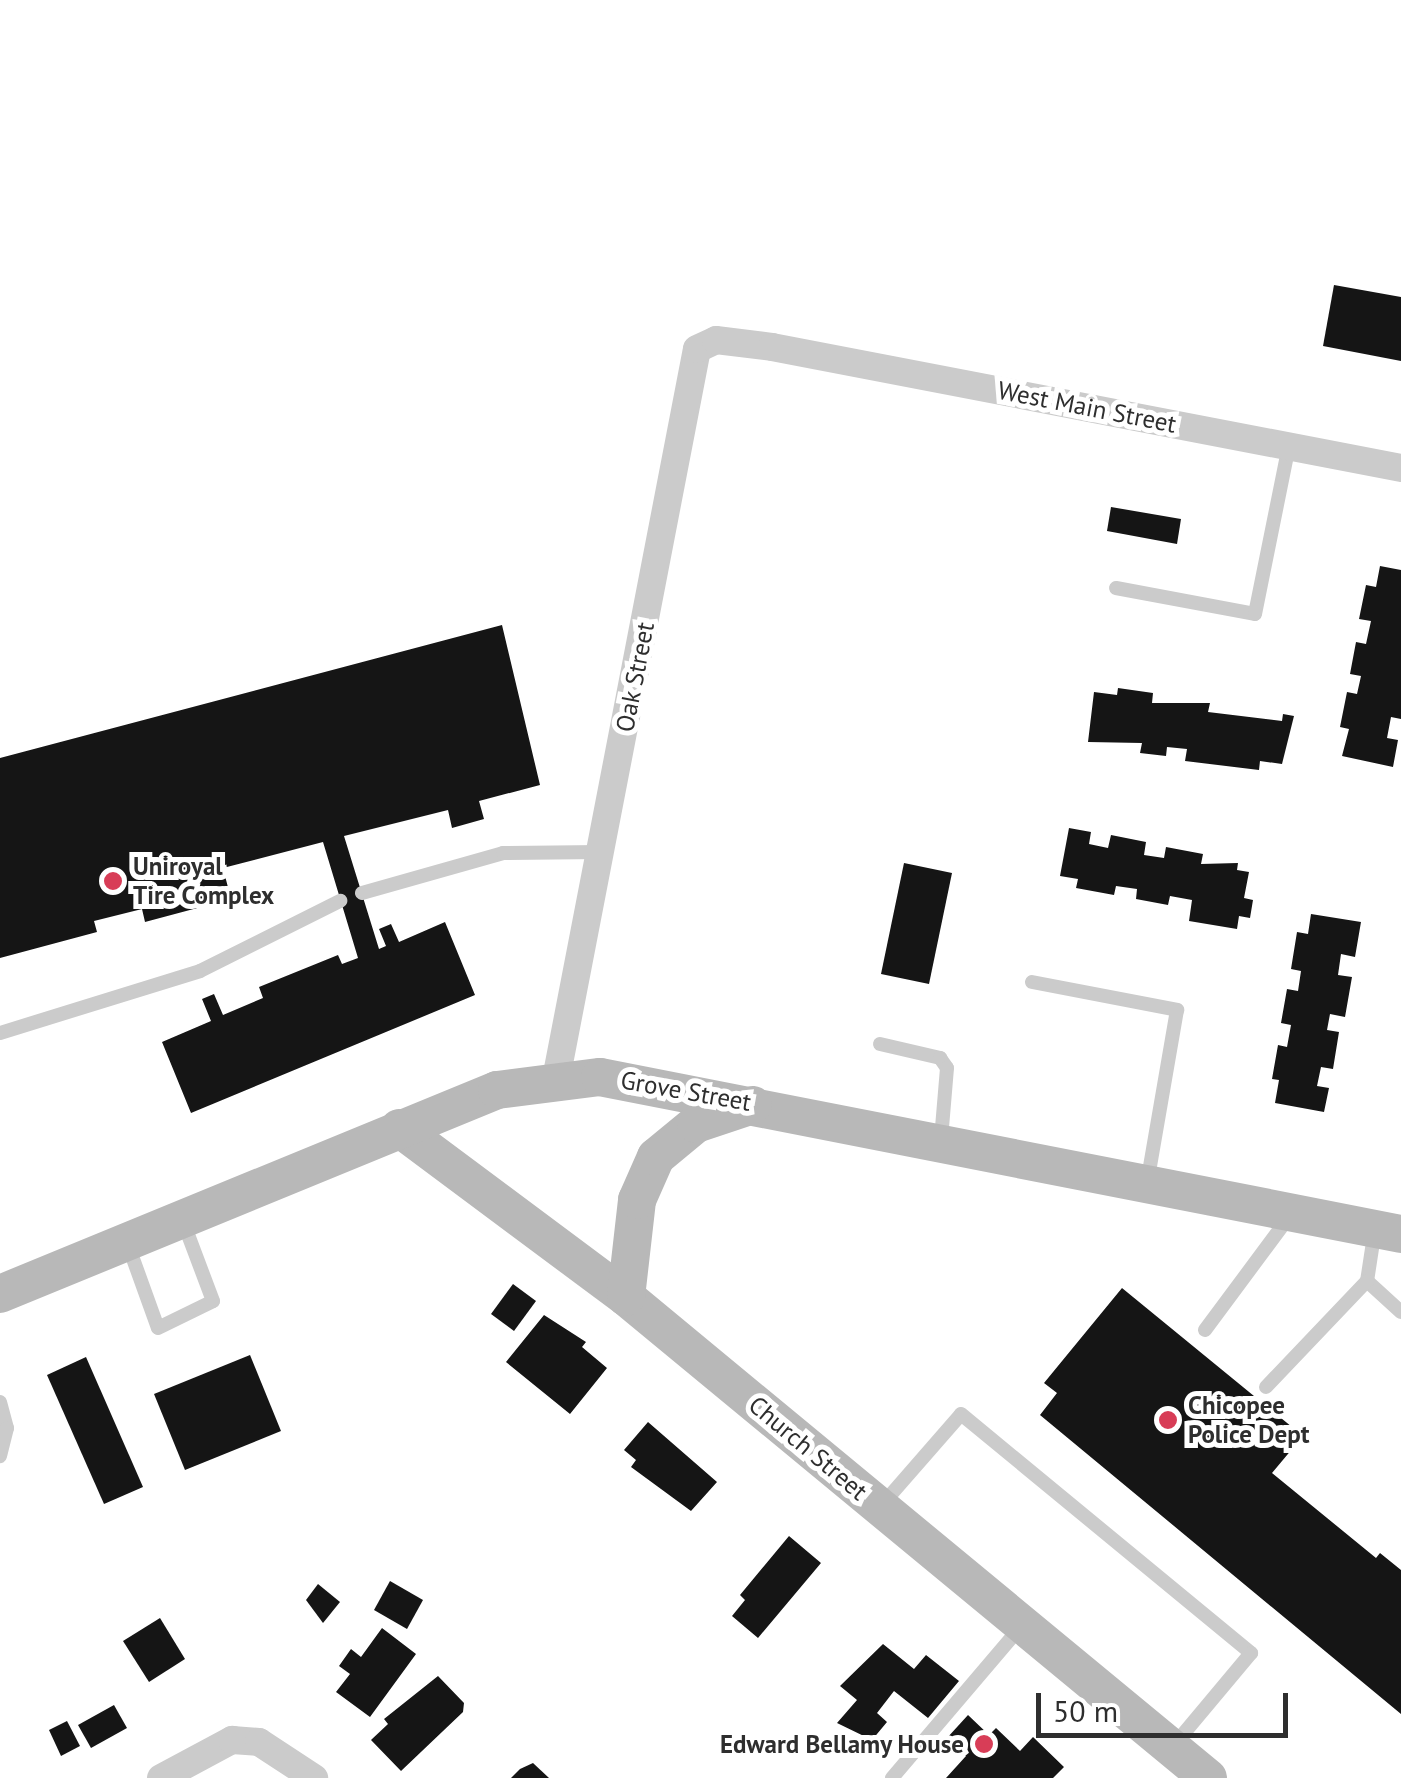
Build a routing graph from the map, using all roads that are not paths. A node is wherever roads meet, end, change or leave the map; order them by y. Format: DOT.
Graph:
graph roads {
  1 [pos="772,347"];
  2 [pos="1289,446"];
  3 [pos="1401,468"];
  4 [pos="1116,588"];
  5 [pos="600,852"];
  6 [pos="362,894"];
  7 [pos="340,901"];
  8 [pos="1032,982"];
  9 [pos="0,1033"];
  10 [pos="880,1044"];
  11 [pos="556,1080"];
  12 [pos="760,1104"];
  13 [pos="399,1128"];
  14 [pos="942,1141"];
  15 [pos="1148,1183"];
  16 [pos="1293,1213"];
  17 [pos="182,1218"];
  18 [pos="1388,1231"];
  19 [pos="127,1241"];
  20 [pos="1366,1281"];
  21 [pos="0,1294"];
  22 [pos="626,1297"];
  23 [pos="1401,1312"];
  24 [pos="1205,1330"];
  25 [pos="1266,1387"];
  26 [pos="0,1402"];
  27 [pos="0,1456"];
  28 [pos="880,1508"];
  29 [pos="1022,1625"];
  30 [pos="1172,1749"];
  31 [pos="160,1778"];
  32 [pos="314,1778"];
  33 [pos="892,1778"];
  34 [pos="1208,1778"];
  1 -- 2 [label="street, West Main Street"];
  1 -- 5 [label="street, Oak Street"];
  2 -- 3 [label="street, West Main Street"];
  2 -- 4 [label="lane"];
  5 -- 6 [label="lane"];
  5 -- 11 [label="street, Oak Street"];
  7 -- 9 [label="lane"];
  8 -- 15 [label="lane"];
  10 -- 14 [label="lane"];
  11 -- 12 [label="main road, Grove Street"];
  11 -- 13 [label="main road, Grove Street"];
  12 -- 14 [label="main road, Grove Street"];
  12 -- 22 [label="main road"];
  13 -- 17 [label="main road, Grove Street"];
  13 -- 22 [label="main road, Church Street"];
  14 -- 15 [label="main road, Grove Street"];
  15 -- 16 [label="main road, Grove Street"];
  16 -- 18 [label="main road, Grove Street"];
  16 -- 24 [label="lane"];
  17 -- 19 [label="main road, Grove Street"];
  17 -- 19 [label="lane"];
  18 -- 20 [label="lane"];
  19 -- 21 [label="main road, Grove Street"];
  20 -- 23 [label="lane"];
  20 -- 25 [label="lane"];
  22 -- 28 [label="main road, Church Street"];
  26 -- 27 [label="lane"];
  28 -- 29 [label="main road, Church Street"];
  28 -- 30 [label="lane"];
  29 -- 30 [label="main road, Church Street"];
  29 -- 33 [label="lane"];
  30 -- 34 [label="main road, Church Street"];
  31 -- 32 [label="street"];
}
